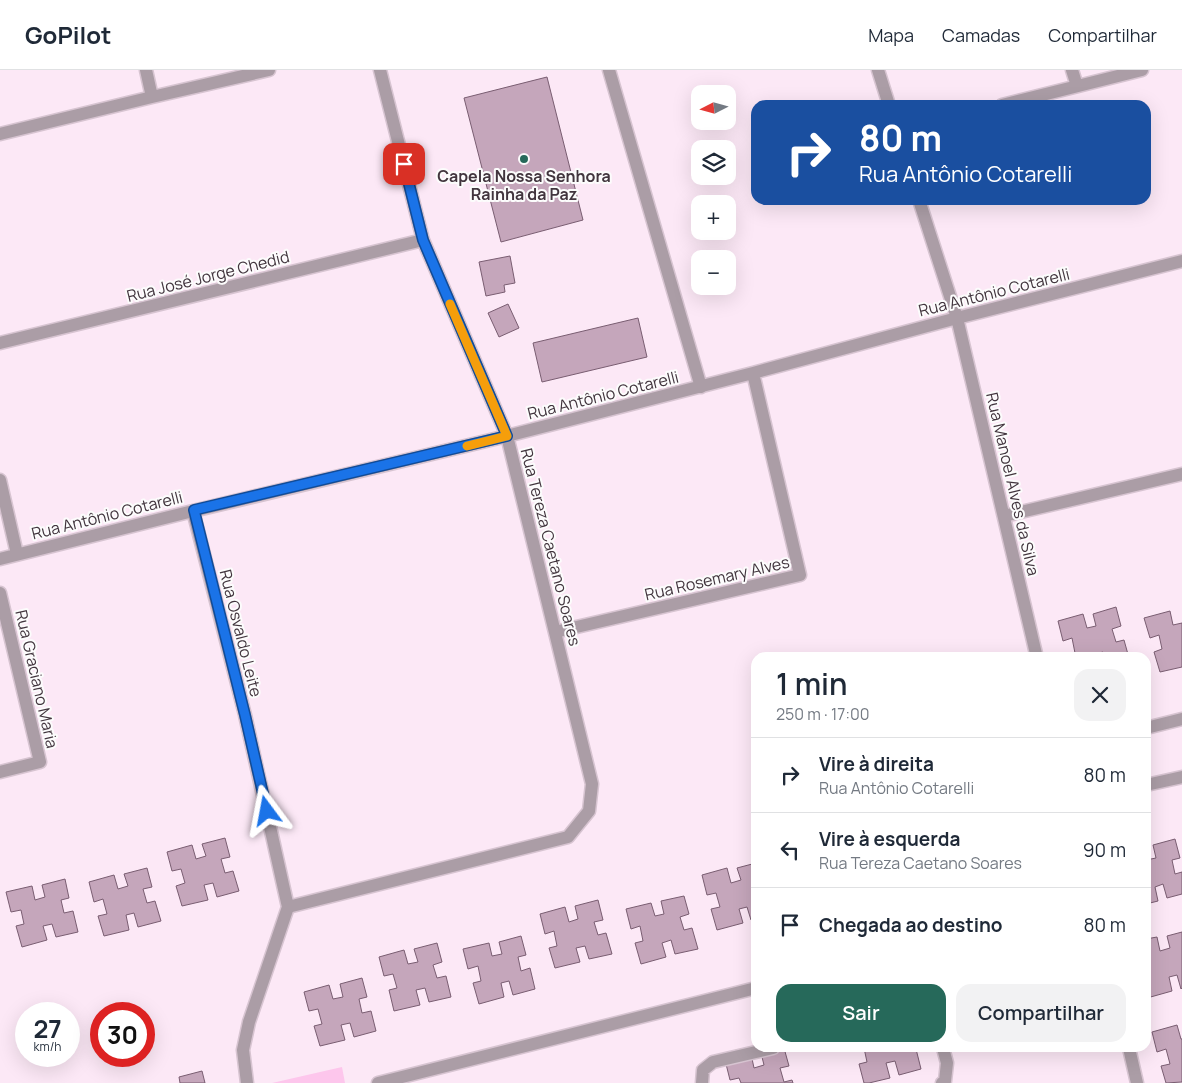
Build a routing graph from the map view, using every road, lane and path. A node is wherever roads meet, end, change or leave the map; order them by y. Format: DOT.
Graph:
graph roads {
  1 [pos="146,70"];
  2 [pos="270,70"];
  3 [pos="380,70"];
  4 [pos="609,70"];
  5 [pos="878,70"];
  6 [pos="1072,70"];
  7 [pos="1142,70"];
  8 [pos="1077,86"];
  9 [pos="152,97"];
  10 [pos="887,100"];
  11 [pos="1022,100"];
  12 [pos="0,134"];
  13 [pos="921,205"];
  14 [pos="423,240"];
  15 [pos="1182,261"];
  16 [pos="957,318"];
  17 [pos="0,343"];
  18 [pos="753,373"];
  19 [pos="700,386"];
  20 [pos="507,436"];
  21 [pos="1182,474"];
  22 [pos="0,480"];
  23 [pos="194,510"];
  24 [pos="1004,516"];
  25 [pos="17,554"];
  26 [pos="0,559"];
  27 [pos="0,593"];
  28 [pos="555,632"];
  29 [pos="1036,652"];
  30 [pos="1182,719"];
  31 [pos="1151,727"];
  32 [pos="0,772"];
  33 [pos="1182,777"];
  34 [pos="1151,785"];
  35 [pos="288,907"];
  36 [pos="751,989"];
  37 [pos="756,1052"];
  38 [pos="944,1052"];
  39 [pos="1130,1052"];
  40 [pos="247,1083"];
  41 [pos="378,1083"];
  42 [pos="702,1083"];
  43 [pos="942,1083"];
  44 [pos="1137,1083"];
  1 -- 9 [label="street"];
  2 -- 9 [label="street"];
  3 -- 14 [label="street, Rua Tereza Caetano Soares"];
  4 -- 19 [label="street"];
  5 -- 10 [label="street"];
  6 -- 8 [label="street"];
  7 -- 8 [label="street"];
  8 -- 11 [label="street"];
  9 -- 12 [label="street"];
  13 -- 16 [label="street, Rua Manoel Alves da Silva"];
  14 -- 17 [label="street, Rua José Jorge Chedid"];
  14 -- 20 [label="street, Rua Tereza Caetano Soares"];
  15 -- 16 [label="street, Rua Antônio Cotarelli"];
  16 -- 18 [label="street, Rua Antônio Cotarelli"];
  16 -- 24 [label="street, Rua Manoel Alves da Silva"];
  18 -- 19 [label="street, Rua Antônio Cotarelli"];
  18 -- 28 [label="street, Rua Rosemary Alves"];
  19 -- 20 [label="street, Rua Antônio Cotarelli"];
  20 -- 23 [label="street, Rua Antônio Cotarelli"];
  20 -- 28 [label="street, Rua Tereza Caetano Soares"];
  21 -- 24 [label="street"];
  22 -- 25 [label="street"];
  23 -- 25 [label="street, Rua Antônio Cotarelli"];
  23 -- 35 [label="street, Rua Osvaldo Leite"];
  24 -- 29 [label="street, Rua Manoel Alves da Silva"];
  25 -- 26 [label="street, Rua Antônio Cotarelli"];
  27 -- 32 [label="street, Rua Graciano Maria"];
  28 -- 35 [label="street, Rua Tereza Caetano Soares"];
  30 -- 31 [label="street"];
  33 -- 34 [label="street"];
  35 -- 40 [label="street"];
  36 -- 41 [label="street"];
  37 -- 42 [label="street"];
  38 -- 43 [label="street"];
  39 -- 44 [label="street"];
}
